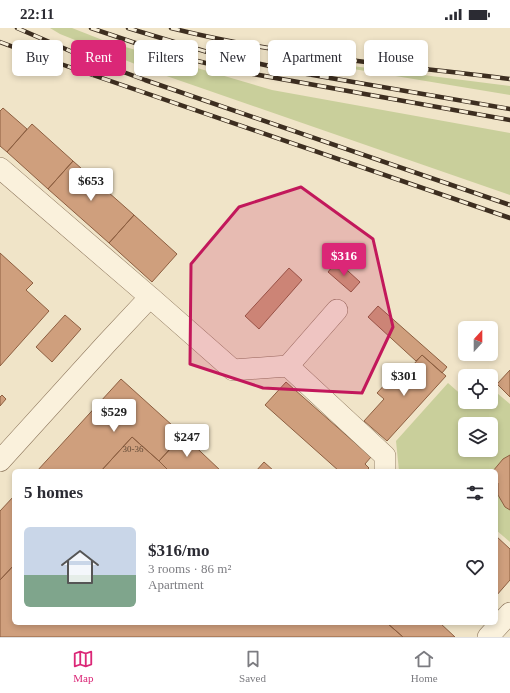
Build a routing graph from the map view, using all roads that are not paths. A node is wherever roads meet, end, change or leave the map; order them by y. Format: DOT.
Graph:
graph roads {
  1 [pos="0,168"];
  2 [pos="150,298"];
  3 [pos="337,310"];
  4 [pos="288,366"];
  5 [pos="0,461"];
  6 [pos="385,469"];
  1 -- 2 [label="lane"];
  2 -- 4 [label="lane"];
  2 -- 5 [label="lane"];
  3 -- 4 [label="lane"];
  4 -- 6 [label="lane"];
}
